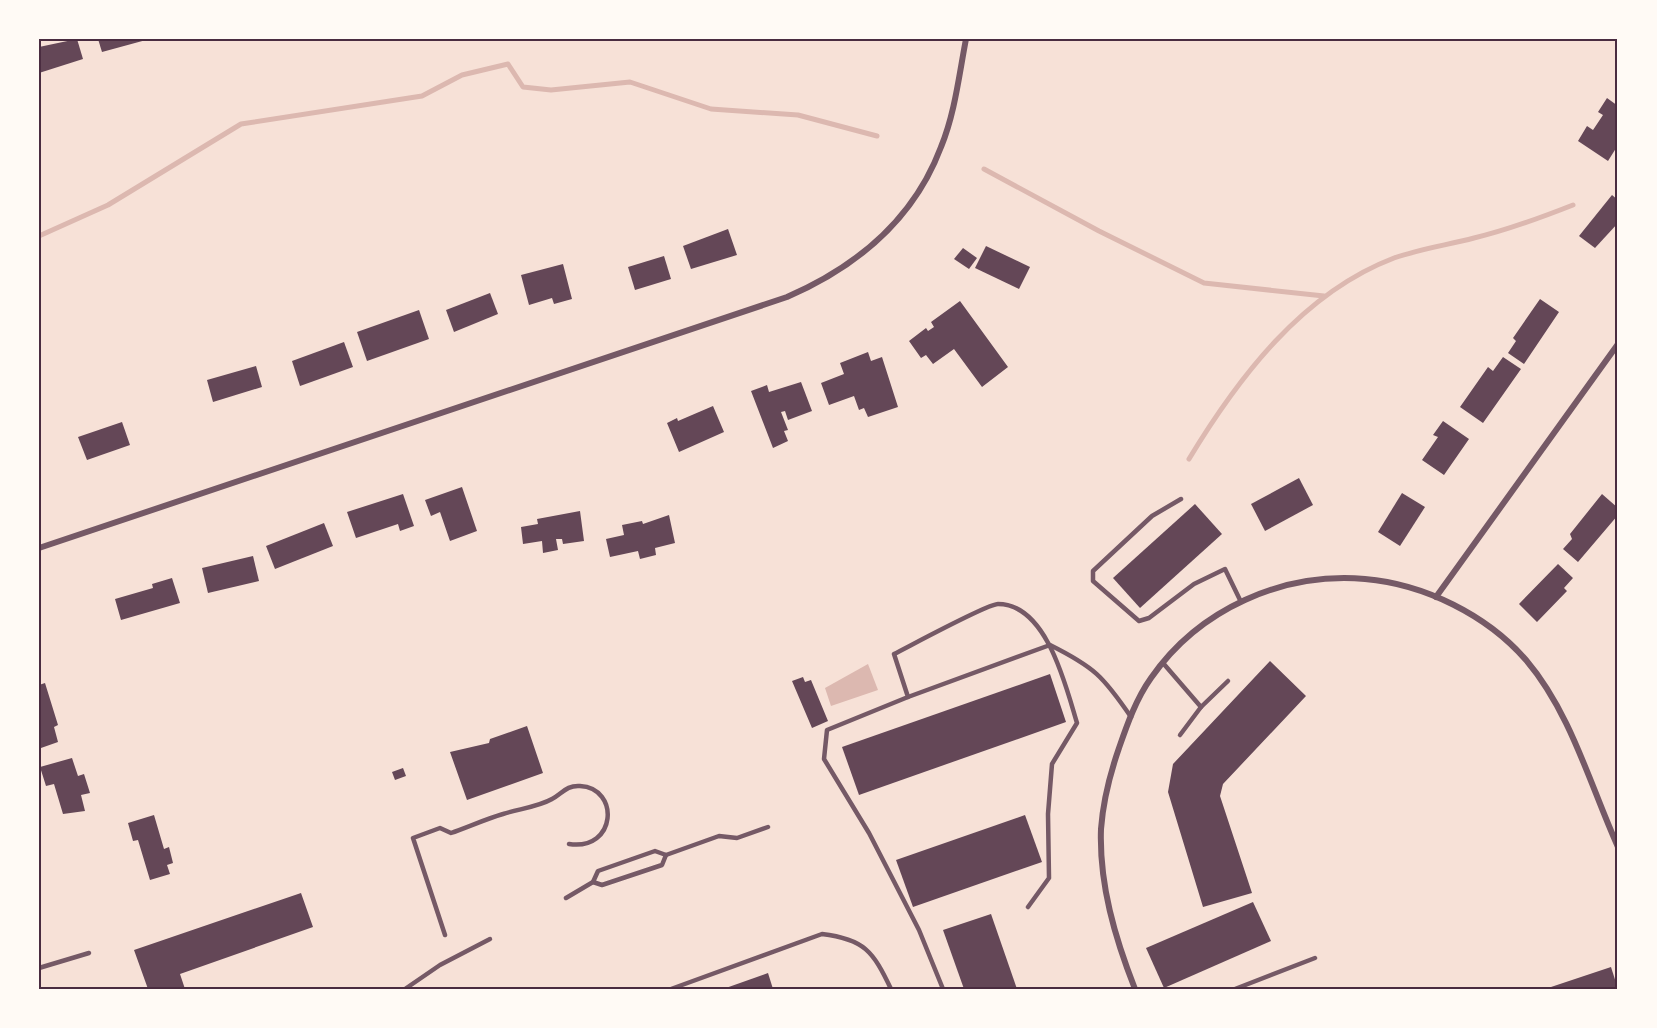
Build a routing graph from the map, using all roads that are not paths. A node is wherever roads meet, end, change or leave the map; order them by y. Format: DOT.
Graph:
graph roads {
  1 [pos="966,39"];
  2 [pos="1618,344"];
  3 [pos="1181,499"];
  4 [pos="39,548"];
  5 [pos="1436,597"];
  6 [pos="1241,602"];
  7 [pos="1050,645"];
  8 [pos="1163,663"];
  9 [pos="1227,681"];
  10 [pos="908,697"];
  11 [pos="1202,707"];
  12 [pos="1131,717"];
  13 [pos="1180,735"];
  14 [pos="768,827"];
  15 [pos="569,844"];
  16 [pos="1618,847"];
  17 [pos="666,855"];
  18 [pos="593,882"];
  19 [pos="566,898"];
  20 [pos="1028,907"];
  21 [pos="446,934"];
  22 [pos="490,939"];
  23 [pos="89,953"];
  24 [pos="1315,958"];
  25 [pos="39,968"];
  26 [pos="405,989"];
  27 [pos="671,989"];
  28 [pos="891,989"];
  29 [pos="943,989"];
  30 [pos="1135,989"];
  31 [pos="1234,989"];
  1 -- 4 [label="street"];
  2 -- 5 [label="street"];
  3 -- 6 [label="lane"];
  5 -- 6 [label="street"];
  5 -- 16 [label="street"];
  6 -- 8 [label="street"];
  7 -- 10 [label="lane"];
  7 -- 10 [label="lane"];
  7 -- 12 [label="lane"];
  7 -- 20 [label="lane"];
  8 -- 11 [label="lane"];
  8 -- 12 [label="street"];
  9 -- 11 [label="lane"];
  10 -- 29 [label="lane"];
  11 -- 13 [label="lane"];
  12 -- 30 [label="street"];
  14 -- 17 [label="lane"];
  15 -- 21 [label="lane"];
  17 -- 18 [label="lane"];
  17 -- 18 [label="lane"];
  18 -- 19 [label="lane"];
  22 -- 26 [label="lane"];
  23 -- 25 [label="lane"];
  24 -- 31 [label="lane"];
  27 -- 28 [label="lane"];
}
